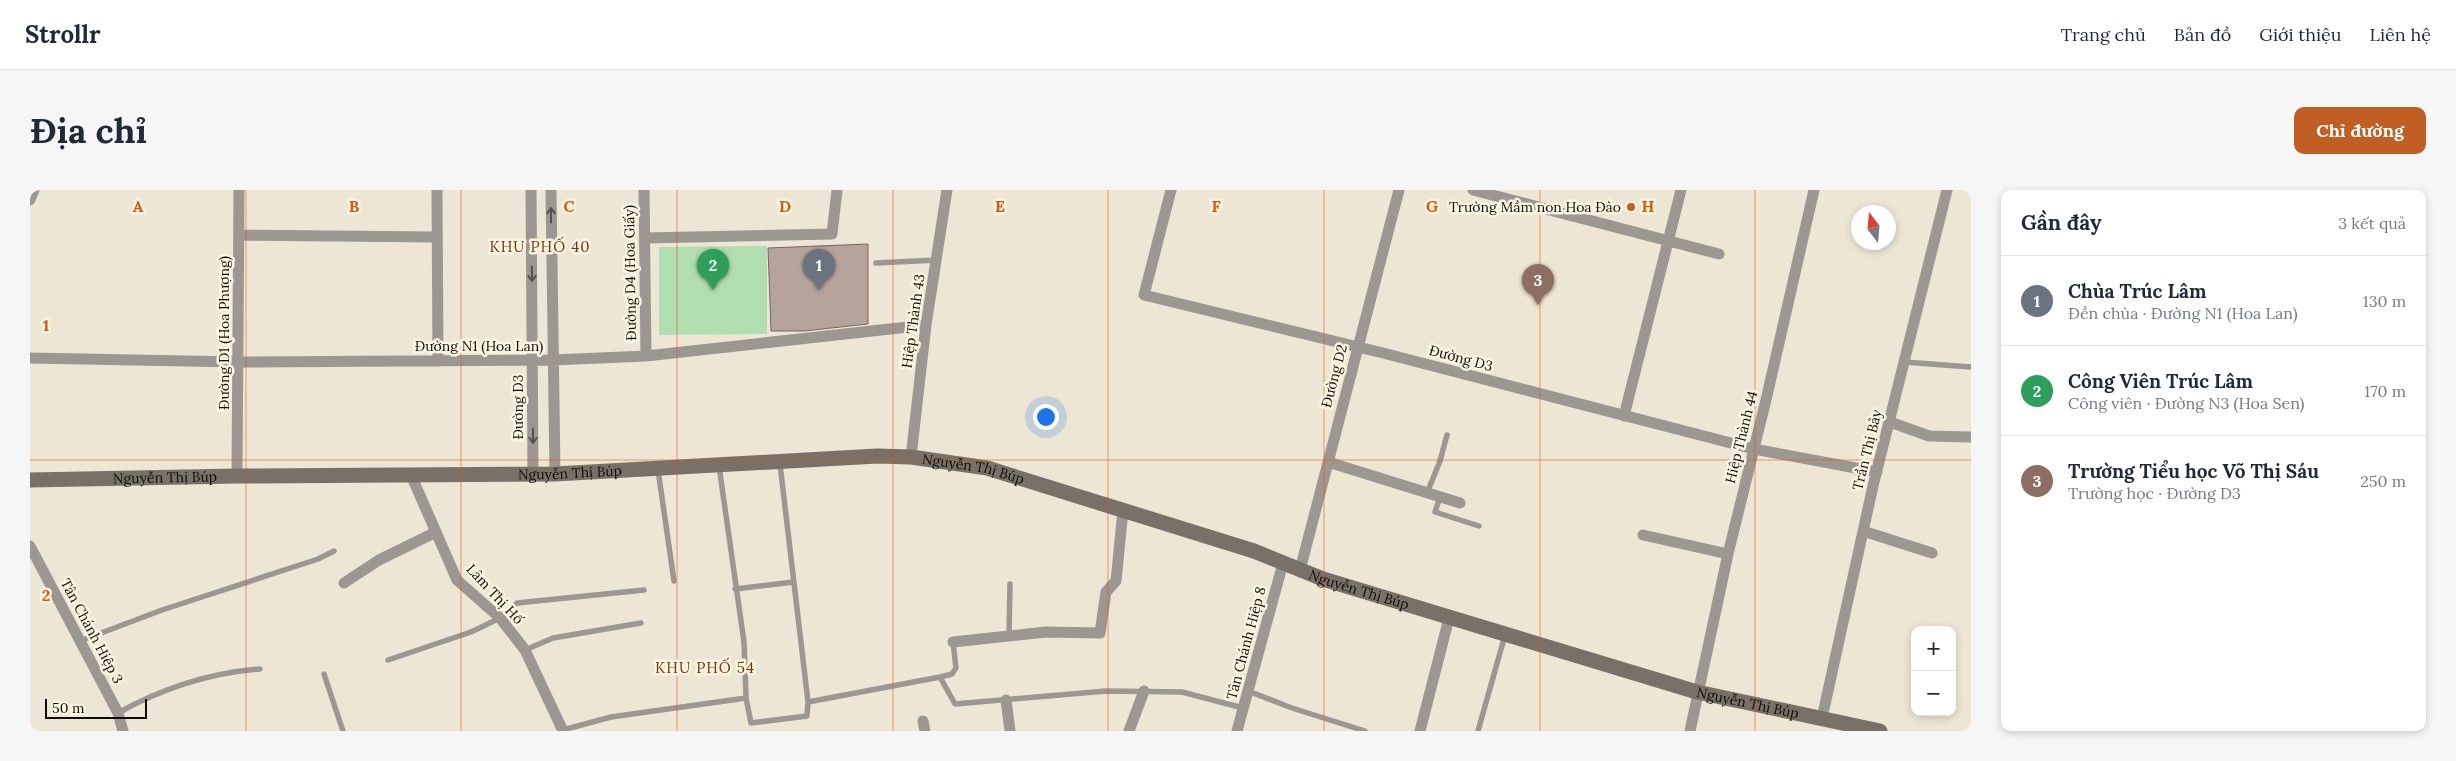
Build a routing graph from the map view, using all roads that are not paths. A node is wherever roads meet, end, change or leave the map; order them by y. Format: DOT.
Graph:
graph roads {
  1 [pos="34,190"];
  2 [pos="239,190"];
  3 [pos="437,190"];
  4 [pos="530,190"];
  5 [pos="551,190"];
  6 [pos="644,190"];
  7 [pos="837,190"];
  8 [pos="947,190"];
  9 [pos="1171,190"];
  10 [pos="1399,190"];
  11 [pos="1473,190"];
  12 [pos="1681,190"];
  13 [pos="1814,190"];
  14 [pos="1947,190"];
  15 [pos="1502,194"];
  16 [pos="30,200"];
  17 [pos="239,235"];
  18 [pos="437,237"];
  19 [pos="645,238"];
  20 [pos="1667,241"];
  21 [pos="1719,254"];
  22 [pos="937,260"];
  23 [pos="876,263"];
  24 [pos="926,325"];
  25 [pos="1358,347"];
  26 [pos="646,356"];
  27 [pos="30,358"];
  28 [pos="553,360"];
  29 [pos="438,361"];
  30 [pos="532,361"];
  31 [pos="239,362"];
  32 [pos="1904,362"];
  33 [pos="1971,366"];
  34 [pos="1624,416"];
  35 [pos="1890,422"];
  36 [pos="1447,435"];
  37 [pos="1971,437"];
  38 [pos="1754,449"];
  39 [pos="911,456"];
  40 [pos="780,461"];
  41 [pos="1328,462"];
  42 [pos="719,465"];
  43 [pos="658,468"];
  44 [pos="1877,472"];
  45 [pos="411,474"];
  46 [pos="533,474"];
  47 [pos="555,474"];
  48 [pos="238,476"];
  49 [pos="30,480"];
  50 [pos="1427,493"];
  51 [pos="1440,497"];
  52 [pos="1460,503"];
  53 [pos="1123,510"];
  54 [pos="1480,526"];
  55 [pos="436,532"];
  56 [pos="1863,532"];
  57 [pos="1643,535"];
  58 [pos="30,546"];
  59 [pos="334,551"];
  60 [pos="1728,554"];
  61 [pos="1932,554"];
  62 [pos="1283,563"];
  63 [pos="1300,570"];
  64 [pos="674,581"];
  65 [pos="794,582"];
  66 [pos="344,583"];
  67 [pos="1010,584"];
  68 [pos="735,589"];
  69 [pos="644,590"];
  70 [pos="500,618"];
  71 [pos="1449,618"];
  72 [pos="641,623"];
  73 [pos="1009,635"];
  74 [pos="1505,635"];
  75 [pos="80,641"];
  76 [pos="953,642"];
  77 [pos="525,650"];
  78 [pos="388,660"];
  79 [pos="260,669"];
  80 [pos="324,674"];
  81 [pos="940,677"];
  82 [pos="1248,691"];
  83 [pos="1144,692"];
  84 [pos="1698,692"];
  85 [pos="746,698"];
  86 [pos="1006,700"];
  87 [pos="808,702"];
  88 [pos="1243,708"];
  89 [pos="118,714"];
  90 [pos="1822,718"];
  91 [pos="1854,729"];
  92 [pos="123,731"];
  93 [pos="343,731"];
  94 [pos="563,731"];
  95 [pos="1010,731"];
  96 [pos="1129,731"];
  97 [pos="1237,731"];
  98 [pos="1365,731"];
  99 [pos="1420,731"];
  100 [pos="1478,731"];
  101 [pos="1690,731"];
  102 [pos="1880,731"];
  1 -- 16 [label="street"];
  2 -- 17 [label="street, Đường D1 (Hoa Phượng)"];
  3 -- 18 [label="street"];
  4 -- 30 [label="street, Đường D3, one-way"];
  28 -- 5 [label="street, one-way"];
  6 -- 19 [label="street, Đường D4 (Hoa Giấy)"];
  7 -- 19 [label="street"];
  8 -- 22 [label="street, Hiệp Thành 43"];
  9 -- 25 [label="street, Đường D3"];
  10 -- 25 [label="street, Đường D2"];
  11 -- 15 [label="street"];
  12 -- 20 [label="street"];
  13 -- 38 [label="street, Hiệp Thành 44"];
  14 -- 32 [label="street, Trần Thị Bảy"];
  15 -- 20 [label="street"];
  17 -- 18 [label="street"];
  17 -- 31 [label="street, Đường D1 (Hoa Phượng)"];
  18 -- 29 [label="street"];
  19 -- 26 [label="street, Đường D4 (Hoa Giấy)"];
  20 -- 21 [label="street"];
  20 -- 34 [label="street"];
  22 -- 23 [label="lane"];
  22 -- 24 [label="street, Hiệp Thành 43"];
  24 -- 26 [label="street, Đường N1 (Hoa Lan)"];
  24 -- 39 [label="street, Hiệp Thành 43"];
  25 -- 34 [label="street, Đường D3"];
  25 -- 41 [label="street, Đường D2"];
  26 -- 28 [label="street, Đường N1 (Hoa Lan)"];
  27 -- 31 [label="street, Đường N1 (Hoa Lan)"];
  28 -- 30 [label="street, Đường N1 (Hoa Lan)"];
  28 -- 47 [label="street"];
  29 -- 30 [label="street, Đường N1 (Hoa Lan)"];
  29 -- 31 [label="street, Đường N1 (Hoa Lan)"];
  30 -- 46 [label="street, Đường D3, one-way"];
  31 -- 48 [label="street, Đường D1 (Hoa Phượng)"];
  32 -- 33 [label="lane"];
  32 -- 35 [label="street, Trần Thị Bảy"];
  34 -- 38 [label="street, Đường D3"];
  35 -- 37 [label="street"];
  35 -- 44 [label="street, Trần Thị Bảy"];
  36 -- 50 [label="lane"];
  38 -- 44 [label="street, Đường D3"];
  38 -- 60 [label="street, Hiệp Thành 44"];
  39 -- 40 [label="street, Nguyễn Thị Búp"];
  39 -- 53 [label="street, Nguyễn Thị Búp"];
  40 -- 42 [label="street, Nguyễn Thị Búp"];
  40 -- 65 [label="lane"];
  41 -- 50 [label="street"];
  41 -- 63 [label="street, Đường D2"];
  42 -- 43 [label="street, Nguyễn Thị Búp"];
  42 -- 68 [label="lane"];
  43 -- 47 [label="street, Nguyễn Thị Búp"];
  43 -- 64 [label="lane"];
  44 -- 56 [label="street, Trần Thị Bảy"];
  45 -- 46 [label="street, Nguyễn Thị Búp"];
  45 -- 48 [label="street, Nguyễn Thị Búp"];
  45 -- 55 [label="street, Lâm Thị Hố"];
  46 -- 47 [label="street, Nguyễn Thị Búp"];
  48 -- 49 [label="street, Nguyễn Thị Búp"];
  50 -- 51 [label="street"];
  51 -- 52 [label="street"];
  51 -- 54 [label="lane"];
  53 -- 62 [label="street, Nguyễn Thị Búp"];
  53 -- 73 [label="street"];
  55 -- 66 [label="street"];
  55 -- 70 [label="street, Lâm Thị Hố"];
  56 -- 61 [label="street"];
  56 -- 90 [label="street, Trần Thị Bảy"];
  57 -- 60 [label="street"];
  58 -- 75 [label="street, Tân Chánh Hiệp 3"];
  59 -- 75 [label="lane"];
  60 -- 84 [label="street, Hiệp Thành 44"];
  62 -- 63 [label="street, Nguyễn Thị Búp"];
  62 -- 82 [label="street, Tân Chánh Hiệp 8"];
  63 -- 71 [label="street, Nguyễn Thị Búp"];
  65 -- 68 [label="lane"];
  65 -- 87 [label="lane"];
  67 -- 73 [label="lane"];
  68 -- 85 [label="lane"];
  69 -- 70 [label="lane"];
  70 -- 77 [label="street, Lâm Thị Hố"];
  70 -- 78 [label="lane"];
  71 -- 74 [label="street, Nguyễn Thị Búp"];
  71 -- 99 [label="street"];
  72 -- 77 [label="lane"];
  73 -- 76 [label="street"];
  74 -- 84 [label="street, Nguyễn Thị Búp"];
  74 -- 100 [label="lane"];
  75 -- 89 [label="street, Tân Chánh Hiệp 3"];
  76 -- 81 [label="lane"];
  77 -- 94 [label="street, Lâm Thị Hố"];
  79 -- 89 [label="lane"];
  80 -- 93 [label="lane"];
  81 -- 86 [label="lane"];
  81 -- 87 [label="lane"];
  82 -- 88 [label="street, Tân Chánh Hiệp 8"];
  82 -- 98 [label="lane"];
  83 -- 86 [label="lane"];
  83 -- 88 [label="lane"];
  83 -- 96 [label="street"];
  84 -- 90 [label="street, Nguyễn Thị Búp"];
  84 -- 101 [label="street, Hiệp Thành 44"];
  85 -- 87 [label="lane"];
  85 -- 94 [label="lane"];
  86 -- 95 [label="street"];
  88 -- 97 [label="street, Tân Chánh Hiệp 8"];
  89 -- 92 [label="street, Tân Chánh Hiệp 3"];
  90 -- 91 [label="street, Nguyễn Thị Búp"];
  91 -- 102 [label="street, Nguyễn Thị Búp"];
}
